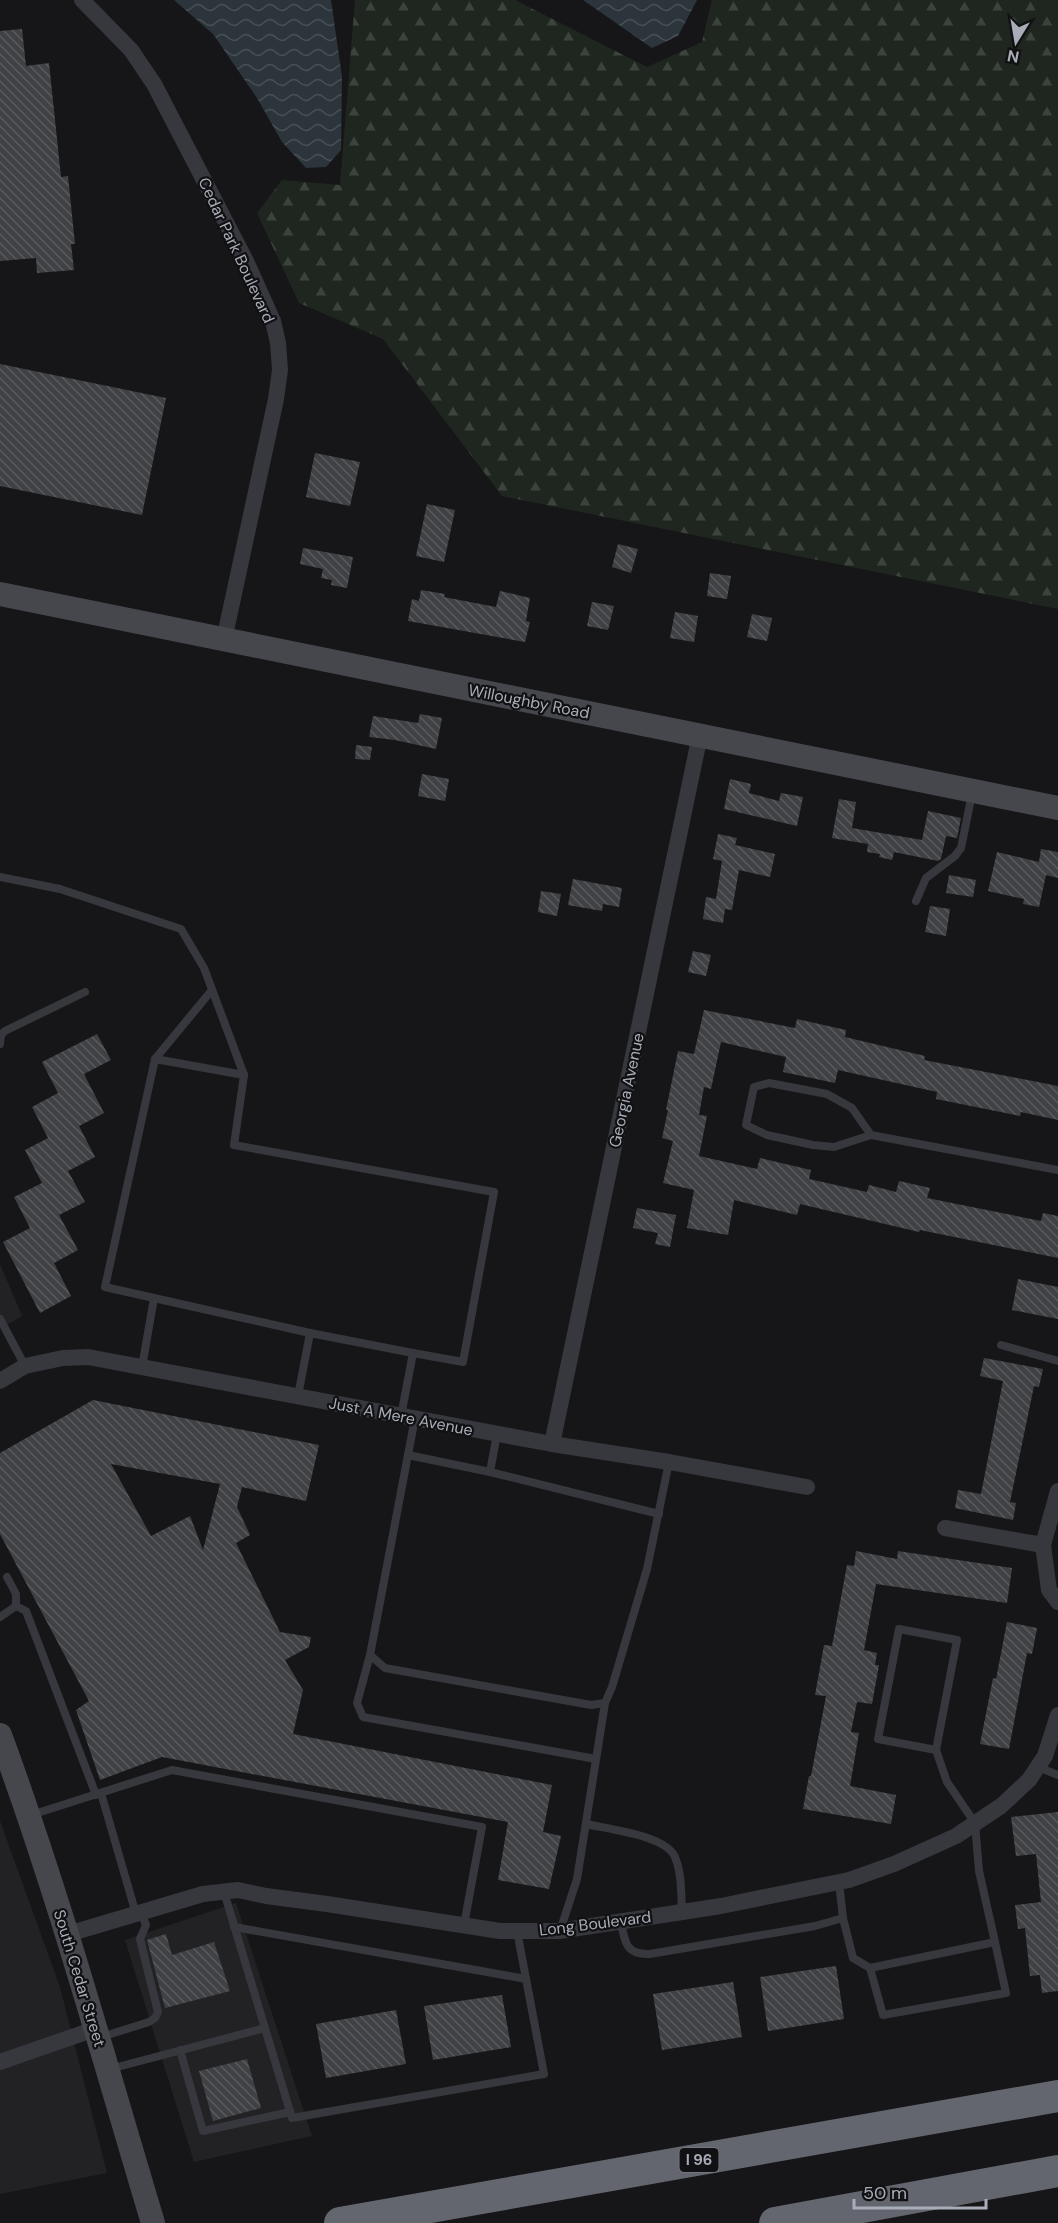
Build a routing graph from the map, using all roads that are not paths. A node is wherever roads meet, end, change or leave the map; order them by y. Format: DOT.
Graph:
graph roads {
  1 [pos="82,0"];
  2 [pos="0,594"];
  3 [pos="224,640"];
  4 [pos="700,735"];
  5 [pos="973,791"];
  6 [pos="1058,808"];
  7 [pos="0,877"];
  8 [pos="916,901"];
  9 [pos="212,990"];
  10 [pos="85,992"];
  11 [pos="0,1044"];
  12 [pos="155,1059"];
  13 [pos="244,1076"];
  14 [pos="871,1135"];
  15 [pos="1058,1170"];
  16 [pos="154,1298"];
  17 [pos="0,1319"];
  18 [pos="310,1333"];
  19 [pos="1001,1345"];
  20 [pos="413,1353"];
  21 [pos="1058,1361"];
  22 [pos="25,1366"];
  23 [pos="142,1367"];
  24 [pos="0,1382"];
  25 [pos="298,1396"];
  26 [pos="408,1417"];
  27 [pos="497,1434"];
  28 [pos="552,1444"];
  29 [pos="408,1455"];
  30 [pos="669,1462"];
  31 [pos="490,1472"];
  32 [pos="807,1487"];
  33 [pos="1058,1491"];
  34 [pos="659,1514"];
  35 [pos="945,1528"];
  36 [pos="1043,1545"];
  37 [pos="7,1577"];
  38 [pos="1058,1602"];
  39 [pos="16,1606"];
  40 [pos="0,1617"];
  41 [pos="370,1655"];
  42 [pos="605,1703"];
  43 [pos="1058,1715"];
  44 [pos="0,1737"];
  45 [pos="936,1750"];
  46 [pos="596,1759"];
  47 [pos="1038,1767"];
  48 [pos="1058,1775"];
  49 [pos="99,1794"];
  50 [pos="29,1815"];
  51 [pos="975,1823"];
  52 [pos="586,1824"];
  53 [pos="839,1882"];
  54 [pos="224,1892"];
  55 [pos="682,1912"];
  56 [pos="139,1914"];
  57 [pos="843,1918"];
  58 [pos="621,1922"];
  59 [pos="464,1925"];
  60 [pos="234,1927"];
  61 [pos="517,1931"];
  62 [pos="559,1931"];
  63 [pos="68,1934"];
  64 [pos="995,1942"];
  65 [pos="870,1968"];
  66 [pos="526,1979"];
  67 [pos="265,2028"];
  68 [pos="96,2033"];
  69 [pos="180,2049"];
  70 [pos="0,2062"];
  71 [pos="107,2070"];
  72 [pos="1058,2096"];
  73 [pos="290,2112"];
  74 [pos="1058,2171"];
  75 [pos="153,2223"];
  76 [pos="340,2223"];
  77 [pos="775,2223"];
  1 -- 3 [label="street, Cedar Park Boulevard"];
  2 -- 3 [label="street, Willoughby Road"];
  3 -- 4 [label="street, Willoughby Road"];
  4 -- 5 [label="street, Willoughby Road"];
  4 -- 28 [label="street, Georgia Avenue"];
  5 -- 6 [label="street, Willoughby Road"];
  5 -- 8 [label="lane"];
  7 -- 9 [label="lane"];
  9 -- 12 [label="lane"];
  9 -- 13 [label="lane"];
  10 -- 11 [label="lane"];
  12 -- 13 [label="lane"];
  12 -- 16 [label="lane"];
  13 -- 20 [label="lane"];
  14 -- 14 [label="lane"];
  14 -- 15 [label="lane"];
  16 -- 18 [label="lane"];
  16 -- 23 [label="lane"];
  17 -- 22 [label="lane"];
  18 -- 20 [label="lane"];
  18 -- 25 [label="lane"];
  19 -- 21 [label="lane"];
  20 -- 26 [label="lane"];
  22 -- 23 [label="street, Just A Mere Avenue"];
  22 -- 24 [label="street, Just A Mere Avenue"];
  23 -- 25 [label="street, Just A Mere Avenue"];
  25 -- 26 [label="street, Just A Mere Avenue"];
  26 -- 27 [label="street, Just A Mere Avenue"];
  26 -- 29 [label="lane"];
  27 -- 28 [label="street, Just A Mere Avenue"];
  27 -- 31 [label="lane"];
  28 -- 30 [label="street, Just A Mere Avenue"];
  29 -- 31 [label="lane"];
  29 -- 41 [label="lane"];
  30 -- 32 [label="street, Just A Mere Avenue"];
  30 -- 34 [label="lane"];
  31 -- 34 [label="lane"];
  33 -- 36 [label="street"];
  34 -- 42 [label="lane"];
  35 -- 36 [label="street"];
  36 -- 38 [label="street"];
  37 -- 39 [label="lane"];
  39 -- 40 [label="lane"];
  39 -- 49 [label="lane"];
  41 -- 42 [label="lane"];
  41 -- 46 [label="lane"];
  42 -- 46 [label="lane"];
  43 -- 47 [label="street, Long Boulevard"];
  44 -- 50 [label="street, South Cedar Street"];
  45 -- 45 [label="lane"];
  45 -- 51 [label="lane"];
  46 -- 52 [label="lane"];
  47 -- 48 [label="lane"];
  47 -- 51 [label="street, Long Boulevard"];
  49 -- 50 [label="lane"];
  49 -- 56 [label="lane"];
  49 -- 59 [label="lane"];
  50 -- 63 [label="street, South Cedar Street"];
  51 -- 53 [label="street, Long Boulevard"];
  51 -- 64 [label="lane"];
  52 -- 55 [label="lane"];
  52 -- 62 [label="lane"];
  53 -- 55 [label="street, Long Boulevard"];
  53 -- 57 [label="lane"];
  54 -- 56 [label="street, Long Boulevard"];
  54 -- 59 [label="street, Long Boulevard"];
  54 -- 60 [label="lane"];
  55 -- 58 [label="street, Long Boulevard"];
  56 -- 63 [label="street, Long Boulevard"];
  56 -- 68 [label="lane"];
  57 -- 58 [label="lane"];
  57 -- 65 [label="lane"];
  58 -- 62 [label="street, Long Boulevard"];
  59 -- 61 [label="street, Long Boulevard"];
  60 -- 66 [label="lane"];
  60 -- 67 [label="lane"];
  61 -- 62 [label="street, Long Boulevard"];
  61 -- 66 [label="lane"];
  63 -- 68 [label="street, South Cedar Street"];
  64 -- 65 [label="lane"];
  64 -- 65 [label="lane"];
  66 -- 73 [label="lane"];
  67 -- 69 [label="lane"];
  67 -- 73 [label="lane"];
  68 -- 70 [label="street"];
  68 -- 71 [label="street, South Cedar Street"];
  69 -- 71 [label="lane"];
  69 -- 73 [label="lane"];
  71 -- 75 [label="street, South Cedar Street"];
  72 -- 76 [label="highway, I 96"];
  74 -- 77 [label="highway"];
}
